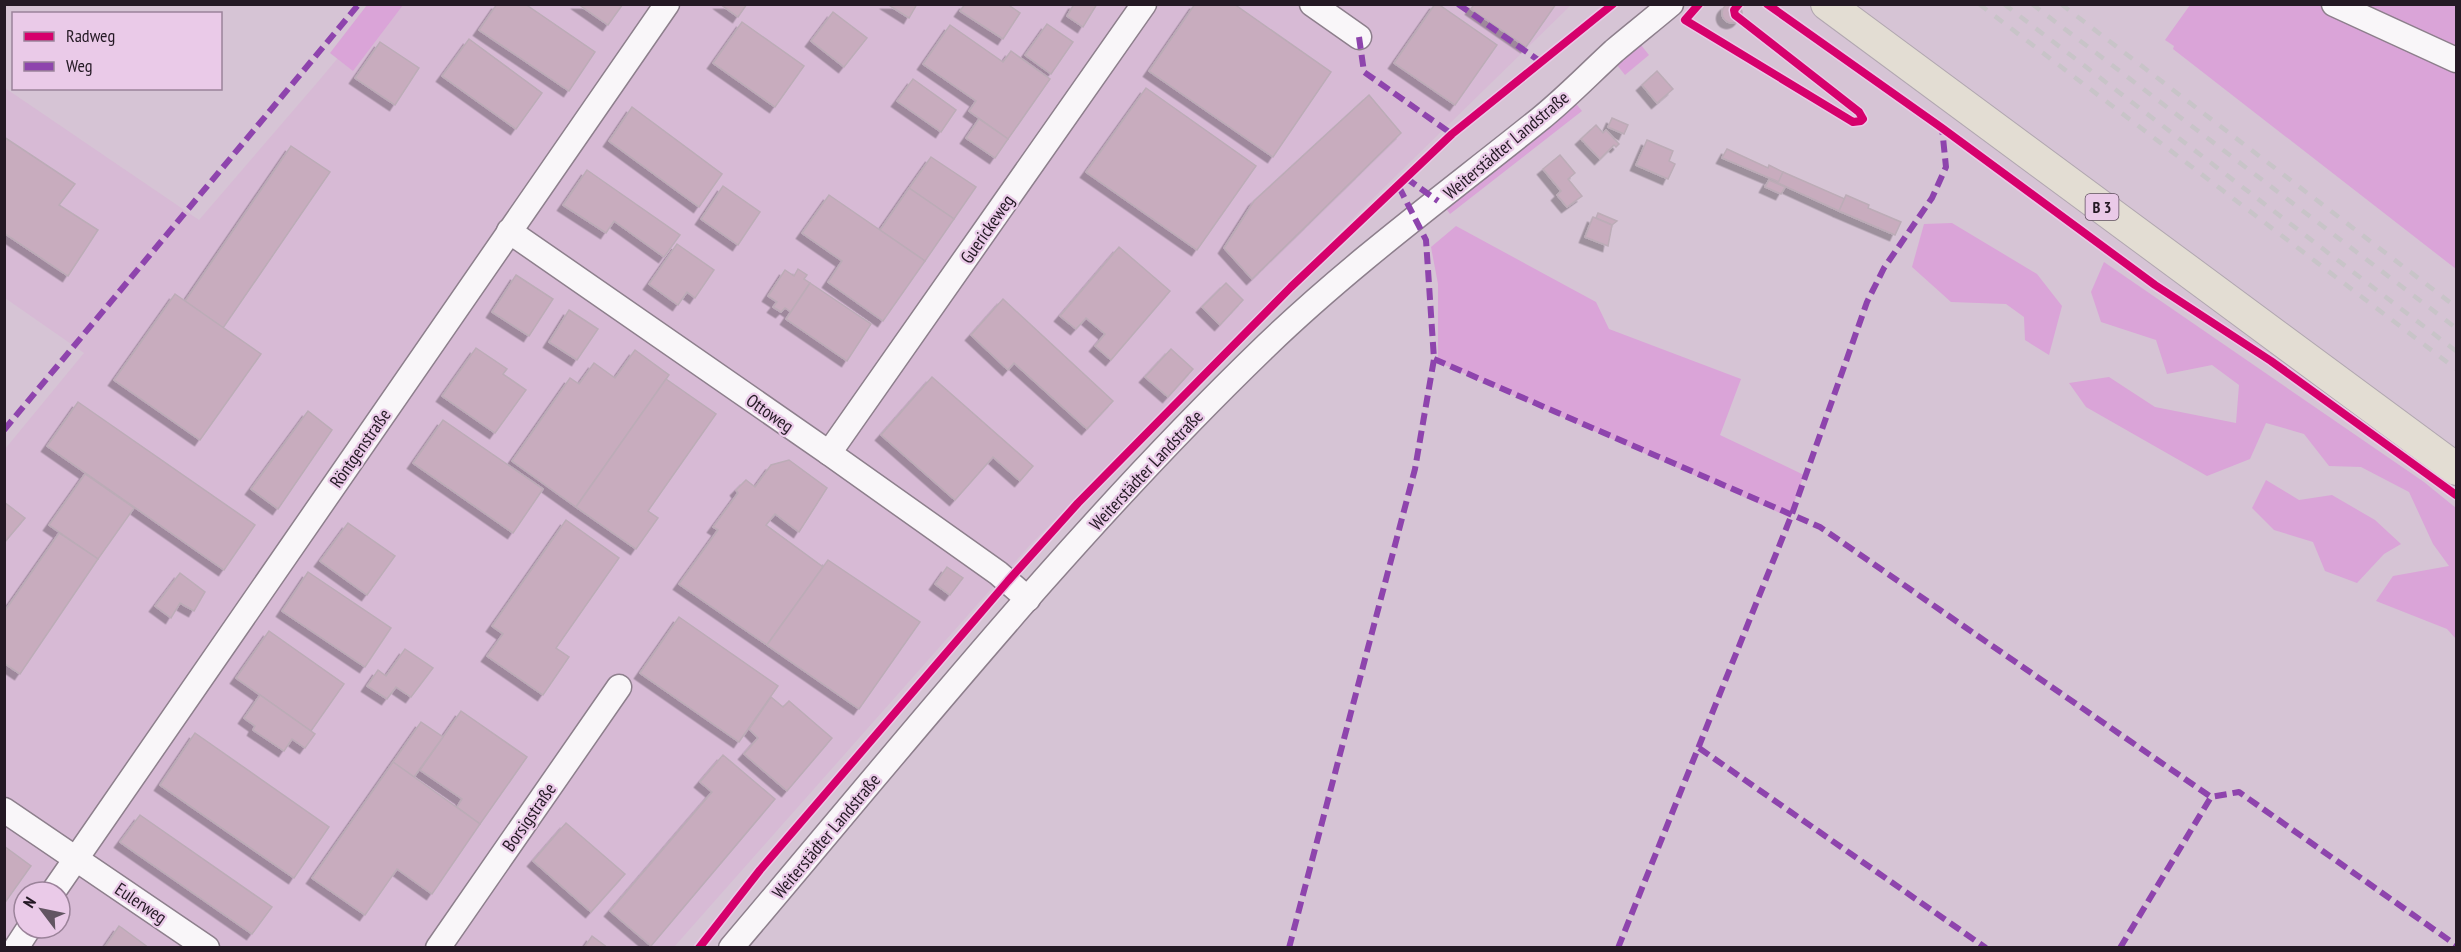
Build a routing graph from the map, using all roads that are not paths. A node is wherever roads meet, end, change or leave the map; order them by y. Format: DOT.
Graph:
graph roads {
  1 [pos="667,4"];
  2 [pos="1144,4"];
  3 [pos="1312,4"];
  4 [pos="1647,4"];
  5 [pos="1671,4"];
  6 [pos="1827,4"];
  7 [pos="2334,4"];
  8 [pos="1359,37"];
  9 [pos="1616,50"];
  10 [pos="2457,60"];
  11 [pos="509,231"];
  12 [pos="829,453"];
  13 [pos="2457,470"];
  14 [pos="1028,599"];
  15 [pos="619,687"];
  16 [pos="4,810"];
  17 [pos="76,858"];
  18 [pos="62,880"];
  19 [pos="207,948"];
  20 [pos="438,948"];
  21 [pos="731,948"];
  1 -- 11 [label="street, Röntgenstraße"];
  2 -- 12 [label="street, Guerickeweg"];
  3 -- 8 [label="street"];
  4 -- 9 [label="street, Weiterstädter Landstraße"];
  5 -- 9 [label="street, Weiterstädter Landstraße"];
  6 -- 13 [label="main road, B 3"];
  7 -- 10 [label="street"];
  9 -- 14 [label="street, Weiterstädter Landstraße"];
  11 -- 12 [label="street, Ottoweg"];
  11 -- 17 [label="street, Röntgenstraße"];
  12 -- 14 [label="street, Ottoweg"];
  14 -- 21 [label="street, Weiterstädter Landstraße"];
  15 -- 20 [label="street, Borsigstraße"];
  16 -- 17 [label="street, Eulerweg"];
  17 -- 18 [label="street, Röntgenstraße"];
  17 -- 19 [label="street, Eulerweg"];
}
